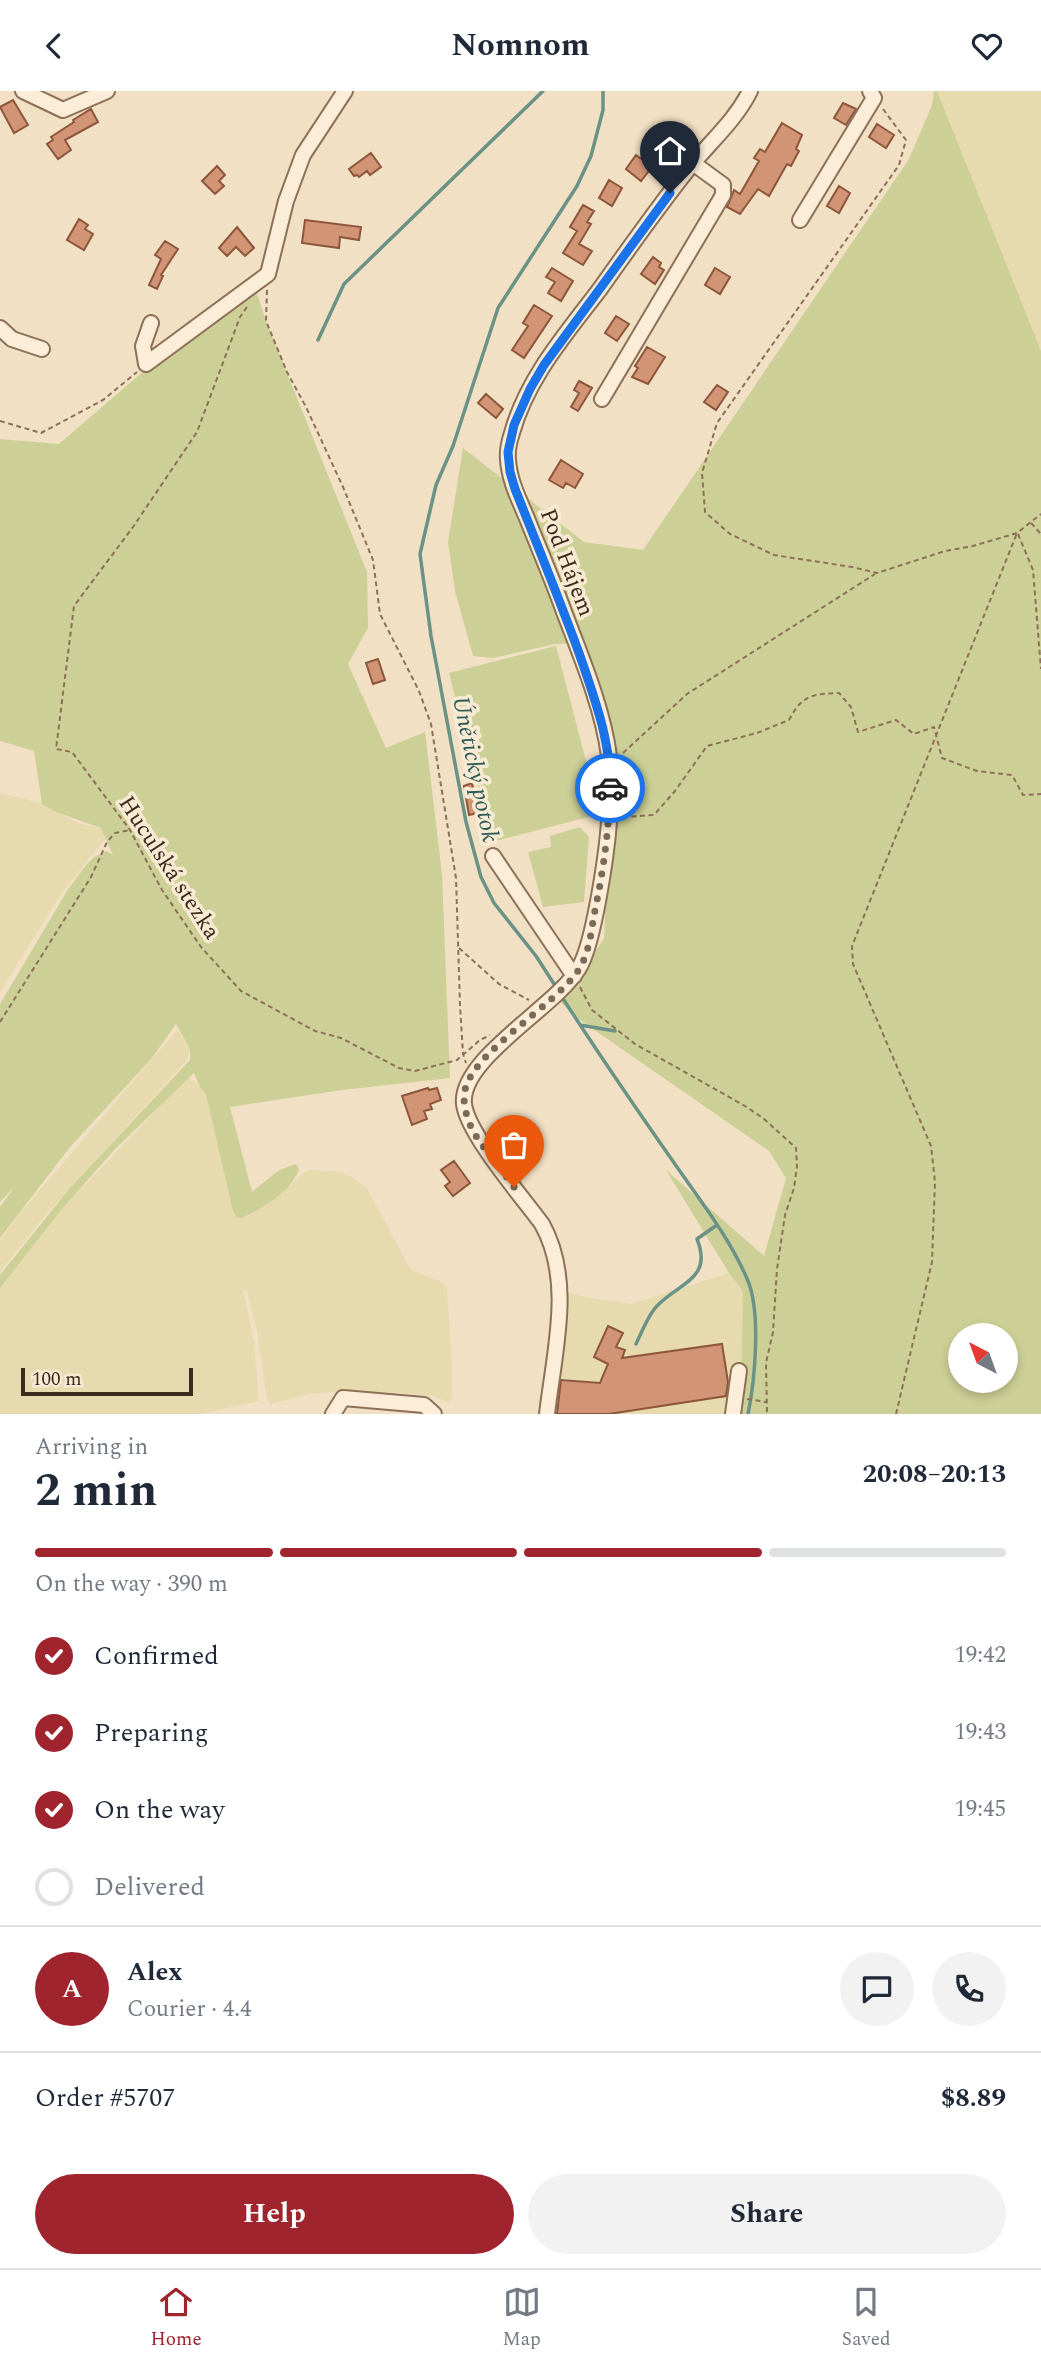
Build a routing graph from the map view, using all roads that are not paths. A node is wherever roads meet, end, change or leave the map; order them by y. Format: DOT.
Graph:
graph roads {
  1 [pos="23,91"];
  2 [pos="107,91"];
  3 [pos="345,91"];
  4 [pos="750,91"];
  5 [pos="872,94"];
  6 [pos="693,163"];
  7 [pos="800,220"];
  8 [pos="151,323"];
  9 [pos="0,328"];
  10 [pos="41,349"];
  11 [pos="602,399"];
  12 [pos="494,856"];
  13 [pos="573,981"];
  14 [pos="738,1371"];
  15 [pos="333,1414"];
  16 [pos="434,1414"];
  17 [pos="547,1414"];
  18 [pos="733,1414"];
  1 -- 2 [label="street"];
  3 -- 8 [label="street"];
  4 -- 6 [label="street, Pod Hájem"];
  5 -- 7 [label="street"];
  6 -- 11 [label="street"];
  6 -- 13 [label="street, Pod Hájem"];
  9 -- 10 [label="street"];
  12 -- 13 [label="street"];
  13 -- 17 [label="street, Pod Hájem"];
  14 -- 18 [label="street"];
  15 -- 16 [label="street"];
}
